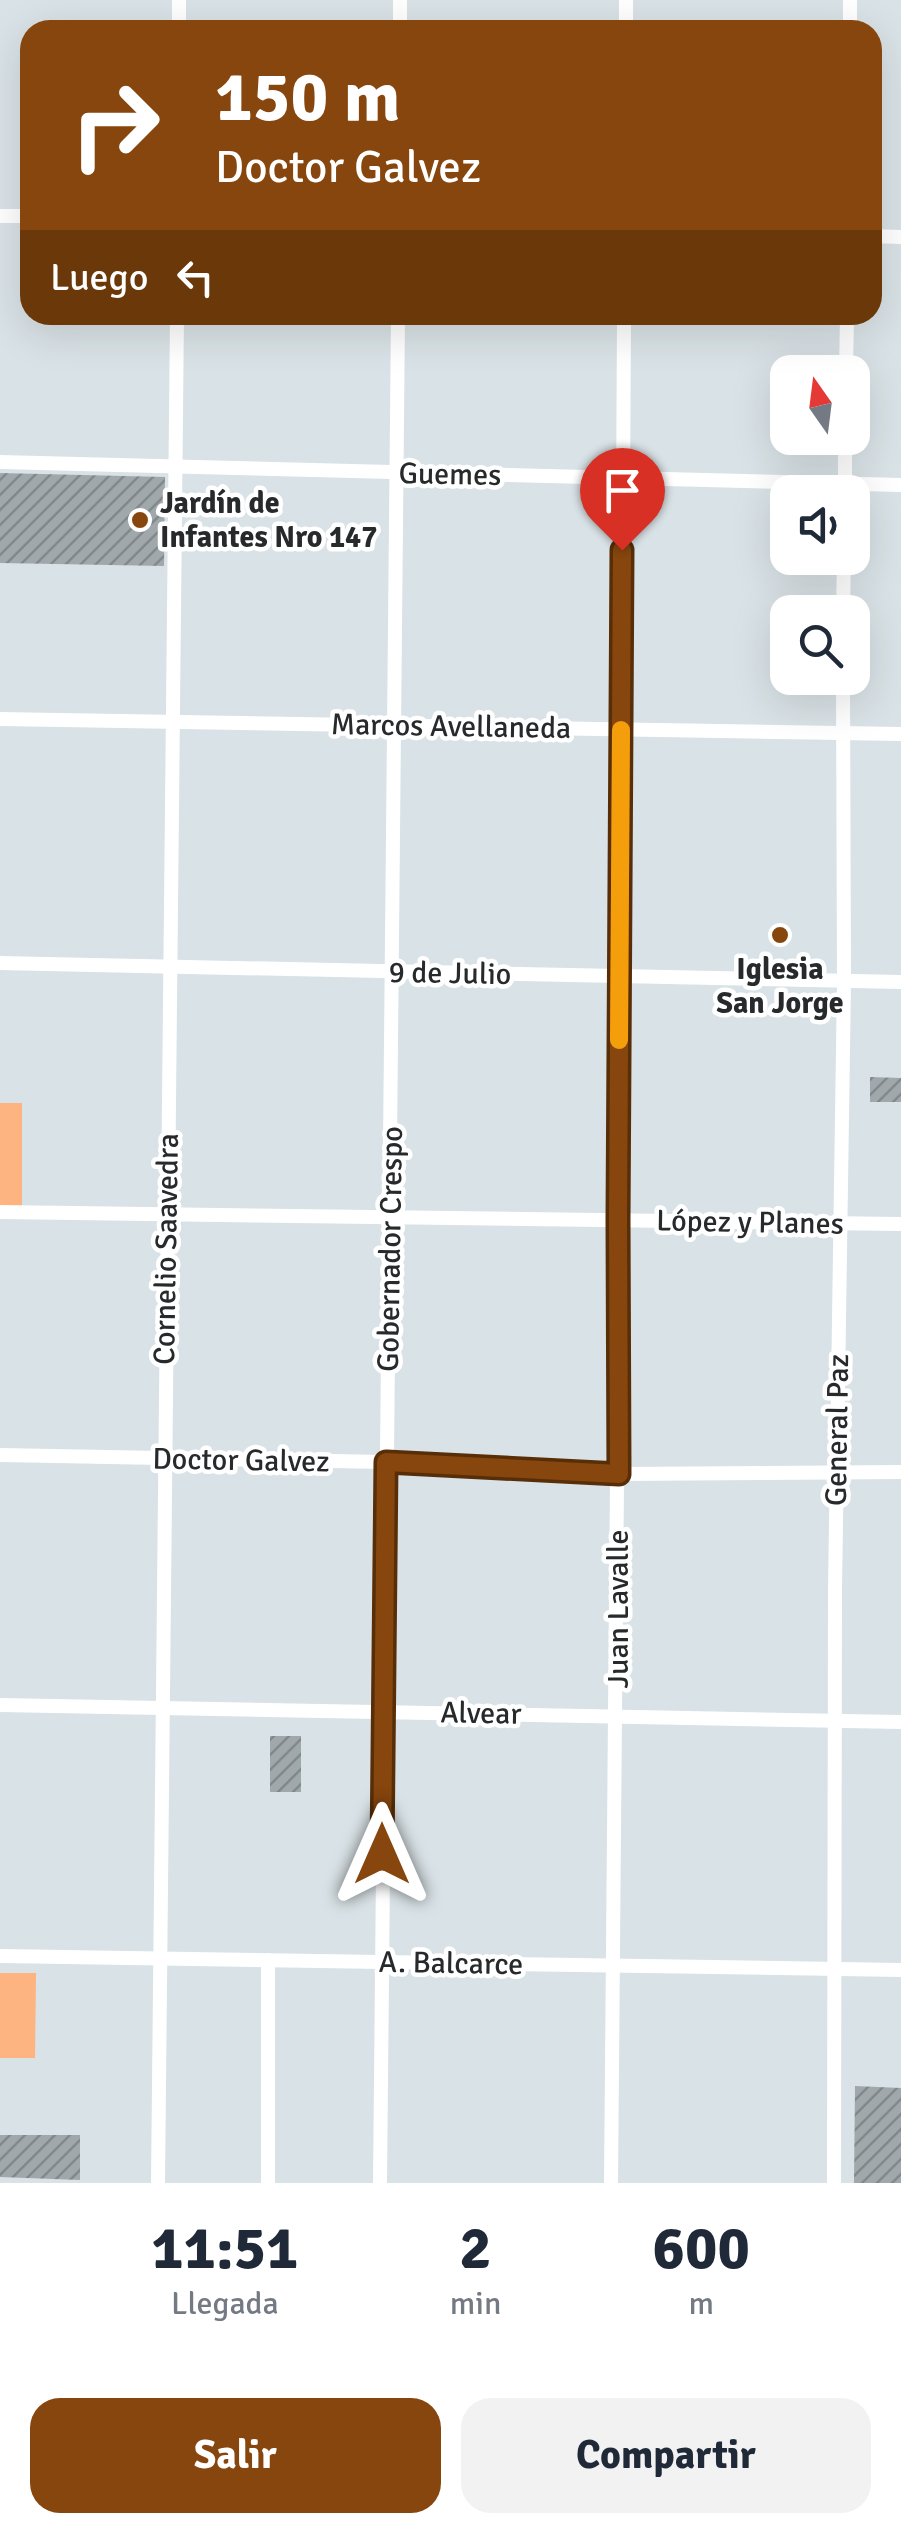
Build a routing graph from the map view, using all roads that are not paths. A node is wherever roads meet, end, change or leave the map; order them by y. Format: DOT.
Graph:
graph roads {
  1 [pos="177,325"];
  2 [pos="398,325"];
  3 [pos="624,325"];
  4 [pos="846,325"];
  5 [pos="846,355"];
  6 [pos="0,462"];
  7 [pos="176,467"];
  8 [pos="396,472"];
  9 [pos="622,478"];
  10 [pos="901,484"];
  11 [pos="770,485"];
  12 [pos="870,486"];
  13 [pos="842,695"];
  14 [pos="0,719"];
  15 [pos="173,722"];
  16 [pos="395,725"];
  17 [pos="621,729"];
  18 [pos="842,732"];
  19 [pos="901,734"];
  20 [pos="0,963"];
  21 [pos="170,967"];
  22 [pos="393,972"];
  23 [pos="619,977"];
  24 [pos="844,982"];
  25 [pos="901,982"];
  26 [pos="0,1212"];
  27 [pos="167,1214"];
  28 [pos="391,1217"];
  29 [pos="618,1220"];
  30 [pos="840,1224"];
  31 [pos="901,1224"];
  32 [pos="0,1455"];
  33 [pos="164,1458"];
  34 [pos="386,1462"];
  35 [pos="837,1470"];
  36 [pos="901,1472"];
  37 [pos="619,1474"];
  38 [pos="0,1704"];
  39 [pos="162,1708"];
  40 [pos="384,1711"];
  41 [pos="617,1716"];
  42 [pos="836,1721"];
  43 [pos="901,1722"];
  44 [pos="0,1956"];
  45 [pos="160,1958"];
  46 [pos="268,1960"];
  47 [pos="382,1962"];
  48 [pos="614,1965"];
  49 [pos="833,1968"];
  50 [pos="901,1970"];
  51 [pos="158,2183"];
  52 [pos="268,2183"];
  53 [pos="380,2183"];
  54 [pos="611,2183"];
  55 [pos="834,2183"];
  1 -- 7 [label="street, Cornelio Saavedra"];
  2 -- 8 [label="street, Gobernador Crespo"];
  3 -- 9 [label="street, Juan Lavalle"];
  4 -- 5 [label="street"];
  6 -- 7 [label="street, Guemes"];
  7 -- 8 [label="street, Guemes"];
  7 -- 15 [label="street, Cornelio Saavedra"];
  8 -- 9 [label="street, Guemes"];
  8 -- 16 [label="street, Gobernador Crespo"];
  9 -- 11 [label="street, Guemes"];
  9 -- 17 [label="street, Juan Lavalle"];
  10 -- 12 [label="street, Guemes"];
  13 -- 18 [label="street, General Paz"];
  14 -- 15 [label="street, Marcos Avellaneda"];
  15 -- 16 [label="street, Marcos Avellaneda"];
  15 -- 21 [label="street, Cornelio Saavedra"];
  16 -- 17 [label="street, Marcos Avellaneda"];
  16 -- 22 [label="street, Gobernador Crespo"];
  17 -- 18 [label="street, Marcos Avellaneda"];
  17 -- 23 [label="street, Juan Lavalle"];
  18 -- 19 [label="street, Marcos Avellaneda"];
  18 -- 24 [label="street, General Paz"];
  20 -- 21 [label="street, 9 de Julio"];
  21 -- 22 [label="street, 9 de Julio"];
  21 -- 27 [label="street, Cornelio Saavedra"];
  22 -- 23 [label="street, 9 de Julio"];
  22 -- 28 [label="street, Gobernador Crespo"];
  23 -- 24 [label="street, 9 de Julio"];
  23 -- 29 [label="street, Juan Lavalle"];
  24 -- 25 [label="street, 9 de Julio"];
  24 -- 30 [label="street, General Paz"];
  26 -- 27 [label="street, López y Planes"];
  27 -- 28 [label="street, López y Planes"];
  27 -- 33 [label="street, Cornelio Saavedra"];
  28 -- 29 [label="street, López y Planes"];
  28 -- 34 [label="street, Gobernador Crespo"];
  29 -- 30 [label="street, López y Planes"];
  29 -- 37 [label="street, Juan Lavalle"];
  30 -- 31 [label="street, López y Planes"];
  30 -- 35 [label="street, General Paz"];
  32 -- 33 [label="street, Doctor Galvez"];
  33 -- 34 [label="street, Doctor Galvez"];
  33 -- 39 [label="street, Cornelio Saavedra"];
  34 -- 37 [label="street, Doctor Galvez"];
  34 -- 40 [label="street, Gobernador Crespo"];
  35 -- 36 [label="street, Doctor Galvez"];
  35 -- 37 [label="street, Doctor Galvez"];
  35 -- 42 [label="street, General Paz"];
  37 -- 41 [label="street, Juan Lavalle"];
  38 -- 39 [label="street, Alvear"];
  39 -- 40 [label="street, Alvear"];
  39 -- 45 [label="street, Cornelio Saavedra"];
  40 -- 41 [label="street, Alvear"];
  40 -- 47 [label="street, Gobernador Crespo"];
  41 -- 42 [label="street, Alvear"];
  41 -- 48 [label="street, Juan Lavalle"];
  42 -- 43 [label="street, Alvear"];
  42 -- 49 [label="street, General Paz"];
  44 -- 45 [label="street, A. Balcarce"];
  45 -- 46 [label="street, A. Balcarce"];
  45 -- 51 [label="street, Cornelio Saavedra"];
  46 -- 47 [label="street, A. Balcarce"];
  46 -- 52 [label="street"];
  47 -- 48 [label="street, A. Balcarce"];
  47 -- 53 [label="street, Gobernador Crespo"];
  48 -- 49 [label="street, A. Balcarce"];
  48 -- 54 [label="street, Juan Lavalle"];
  49 -- 50 [label="street, A. Balcarce"];
  49 -- 55 [label="street, General Paz"];
}
